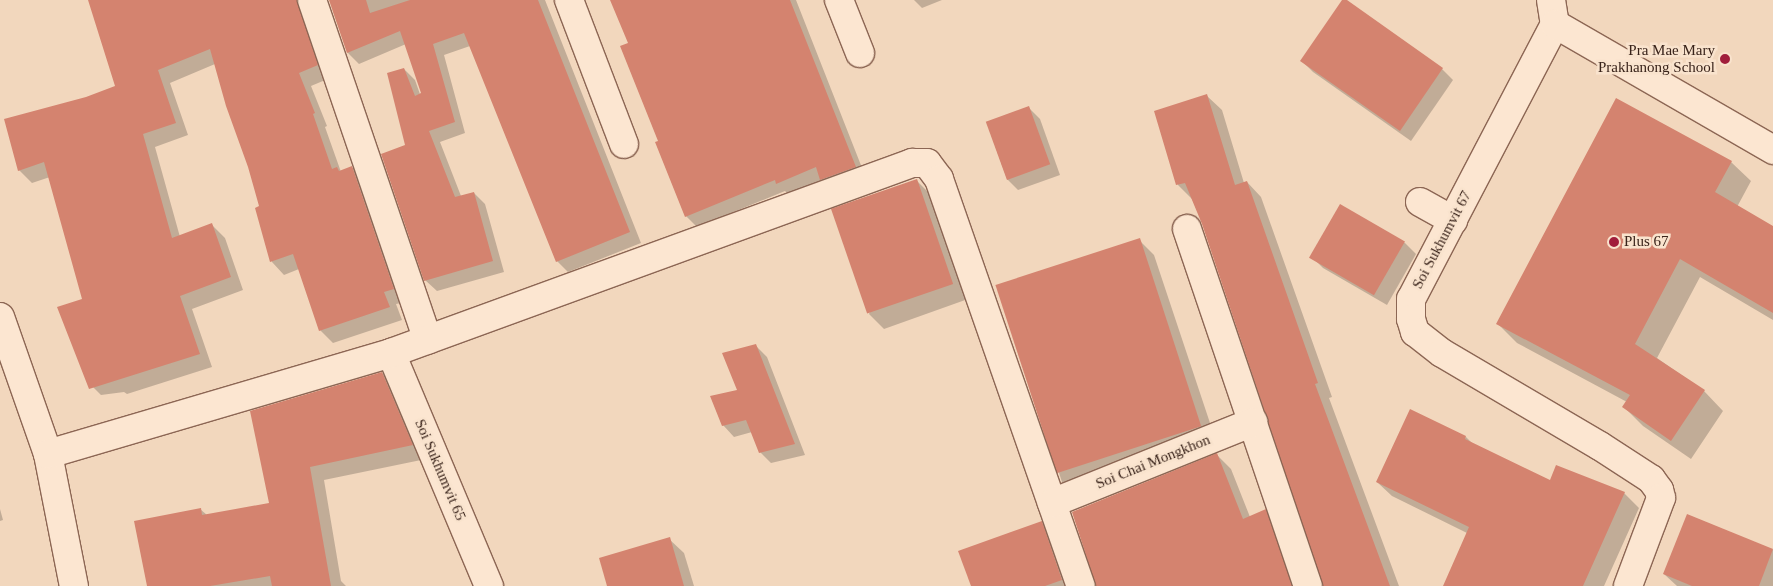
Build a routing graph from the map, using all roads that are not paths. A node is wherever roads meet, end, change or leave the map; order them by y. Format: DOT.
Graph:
graph roads {
  1 [pos="312,0"];
  2 [pos="569,0"];
  3 [pos="839,0"];
  4 [pos="1554,12"];
  5 [pos="860,52"];
  6 [pos="624,144"];
  7 [pos="1773,150"];
  8 [pos="1420,202"];
  9 [pos="1453,220"];
  10 [pos="1187,229"];
  11 [pos="0,317"];
  12 [pos="428,340"];
  13 [pos="391,353"];
  14 [pos="1253,422"];
  15 [pos="48,454"];
  16 [pos="1052,503"];
  17 [pos="74,586"];
  18 [pos="489,586"];
  19 [pos="1081,586"];
  20 [pos="1308,586"];
  21 [pos="1628,586"];
  1 -- 12 [label="street"];
  2 -- 6 [label="street"];
  3 -- 5 [label="street"];
  4 -- 7 [label="street, Soi Sukhumvit 67"];
  4 -- 9 [label="street, Soi Sukhumvit 67"];
  8 -- 9 [label="street"];
  9 -- 21 [label="street, Soi Sukhumvit 67"];
  10 -- 14 [label="street"];
  11 -- 15 [label="street"];
  12 -- 13 [label="street"];
  12 -- 16 [label="street"];
  13 -- 15 [label="street"];
  13 -- 18 [label="street, Soi Sukhumvit 65"];
  14 -- 16 [label="street, Soi Chai Mongkhon"];
  14 -- 20 [label="street"];
  15 -- 17 [label="street"];
  16 -- 19 [label="street"];
}
